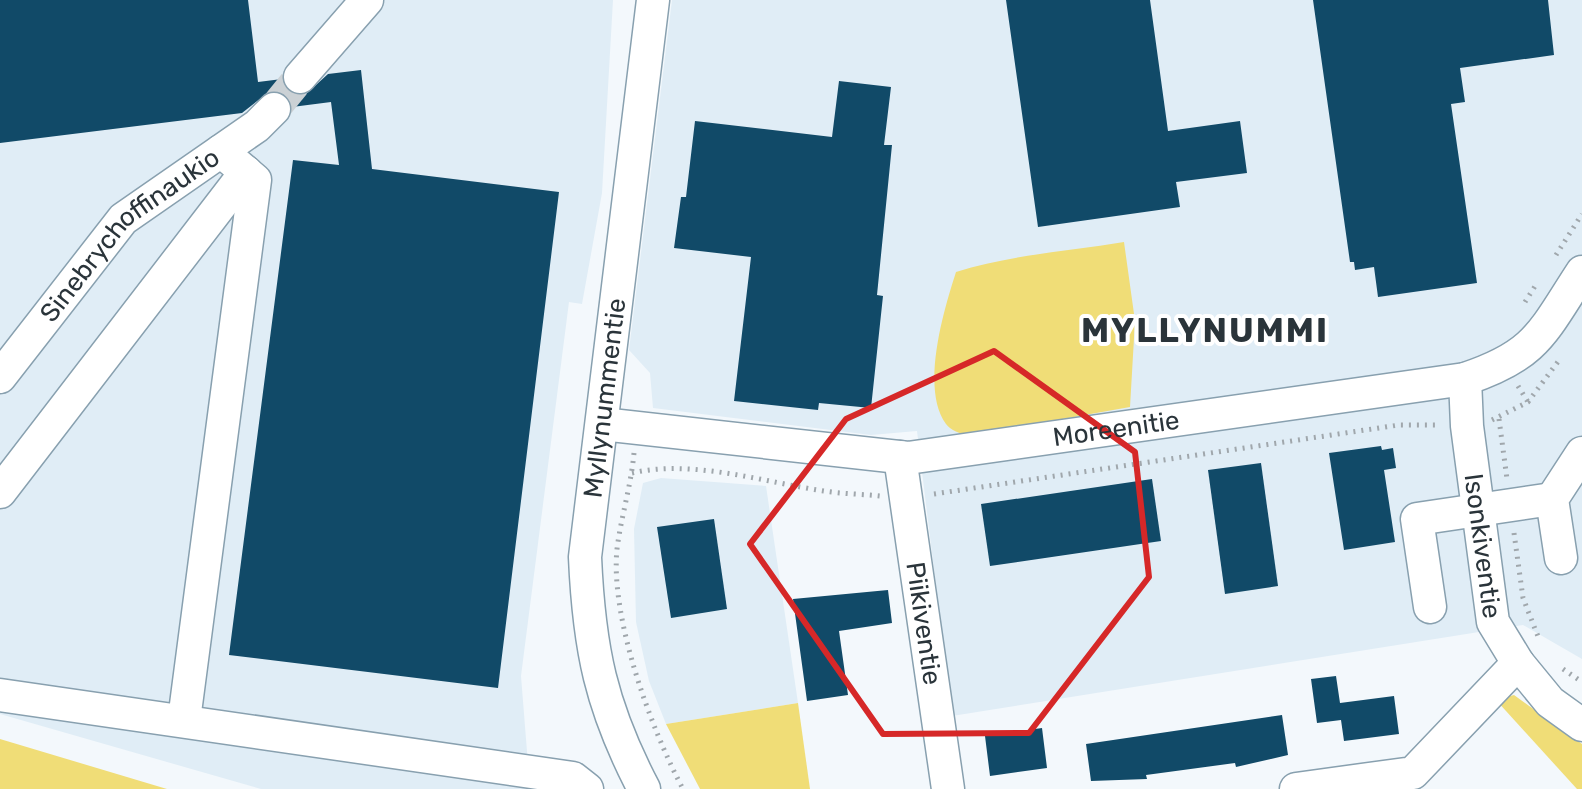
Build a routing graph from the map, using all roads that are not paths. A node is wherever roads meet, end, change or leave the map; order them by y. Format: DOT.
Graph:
graph roads {
  1 [pos="367,0"];
  2 [pos="653,0"];
  3 [pos="300,77"];
  4 [pos="274,109"];
  5 [pos="221,151"];
  6 [pos="246,172"];
  7 [pos="1582,272"];
  8 [pos="0,377"];
  9 [pos="1465,379"];
  10 [pos="602,424"];
  11 [pos="1582,453"];
  12 [pos="900,457"];
  13 [pos="0,492"];
  14 [pos="1552,499"];
  15 [pos="1479,510"];
  16 [pos="1561,558"];
  17 [pos="1430,607"];
  18 [pos="1530,654"];
  19 [pos="0,695"];
  20 [pos="184,720"];
  21 [pos="1582,725"];
  22 [pos="587,789"];
  23 [pos="644,789"];
  24 [pos="948,789"];
  25 [pos="1296,789"];
  1 -- 3 [label="street"];
  2 -- 10 [label="street, Myllynummentie"];
  4 -- 5 [label="street, Sinebrychoffinaukio"];
  5 -- 6 [label="street"];
  5 -- 8 [label="street, Sinebrychoffinaukio"];
  6 -- 13 [label="street"];
  6 -- 20 [label="street"];
  7 -- 9 [label="street, Moreenitie"];
  9 -- 12 [label="street, Moreenitie"];
  9 -- 15 [label="street, Isonkiventie"];
  10 -- 12 [label="street, Moreenitie"];
  10 -- 23 [label="street, Myllynummentie"];
  11 -- 14 [label="street"];
  12 -- 24 [label="street, Piikiventie"];
  14 -- 15 [label="street"];
  14 -- 16 [label="street"];
  15 -- 17 [label="street"];
  15 -- 18 [label="street, Isonkiventie"];
  18 -- 21 [label="street, Isonkiventie"];
  18 -- 25 [label="street"];
  19 -- 20 [label="street"];
  20 -- 22 [label="street"];
}
